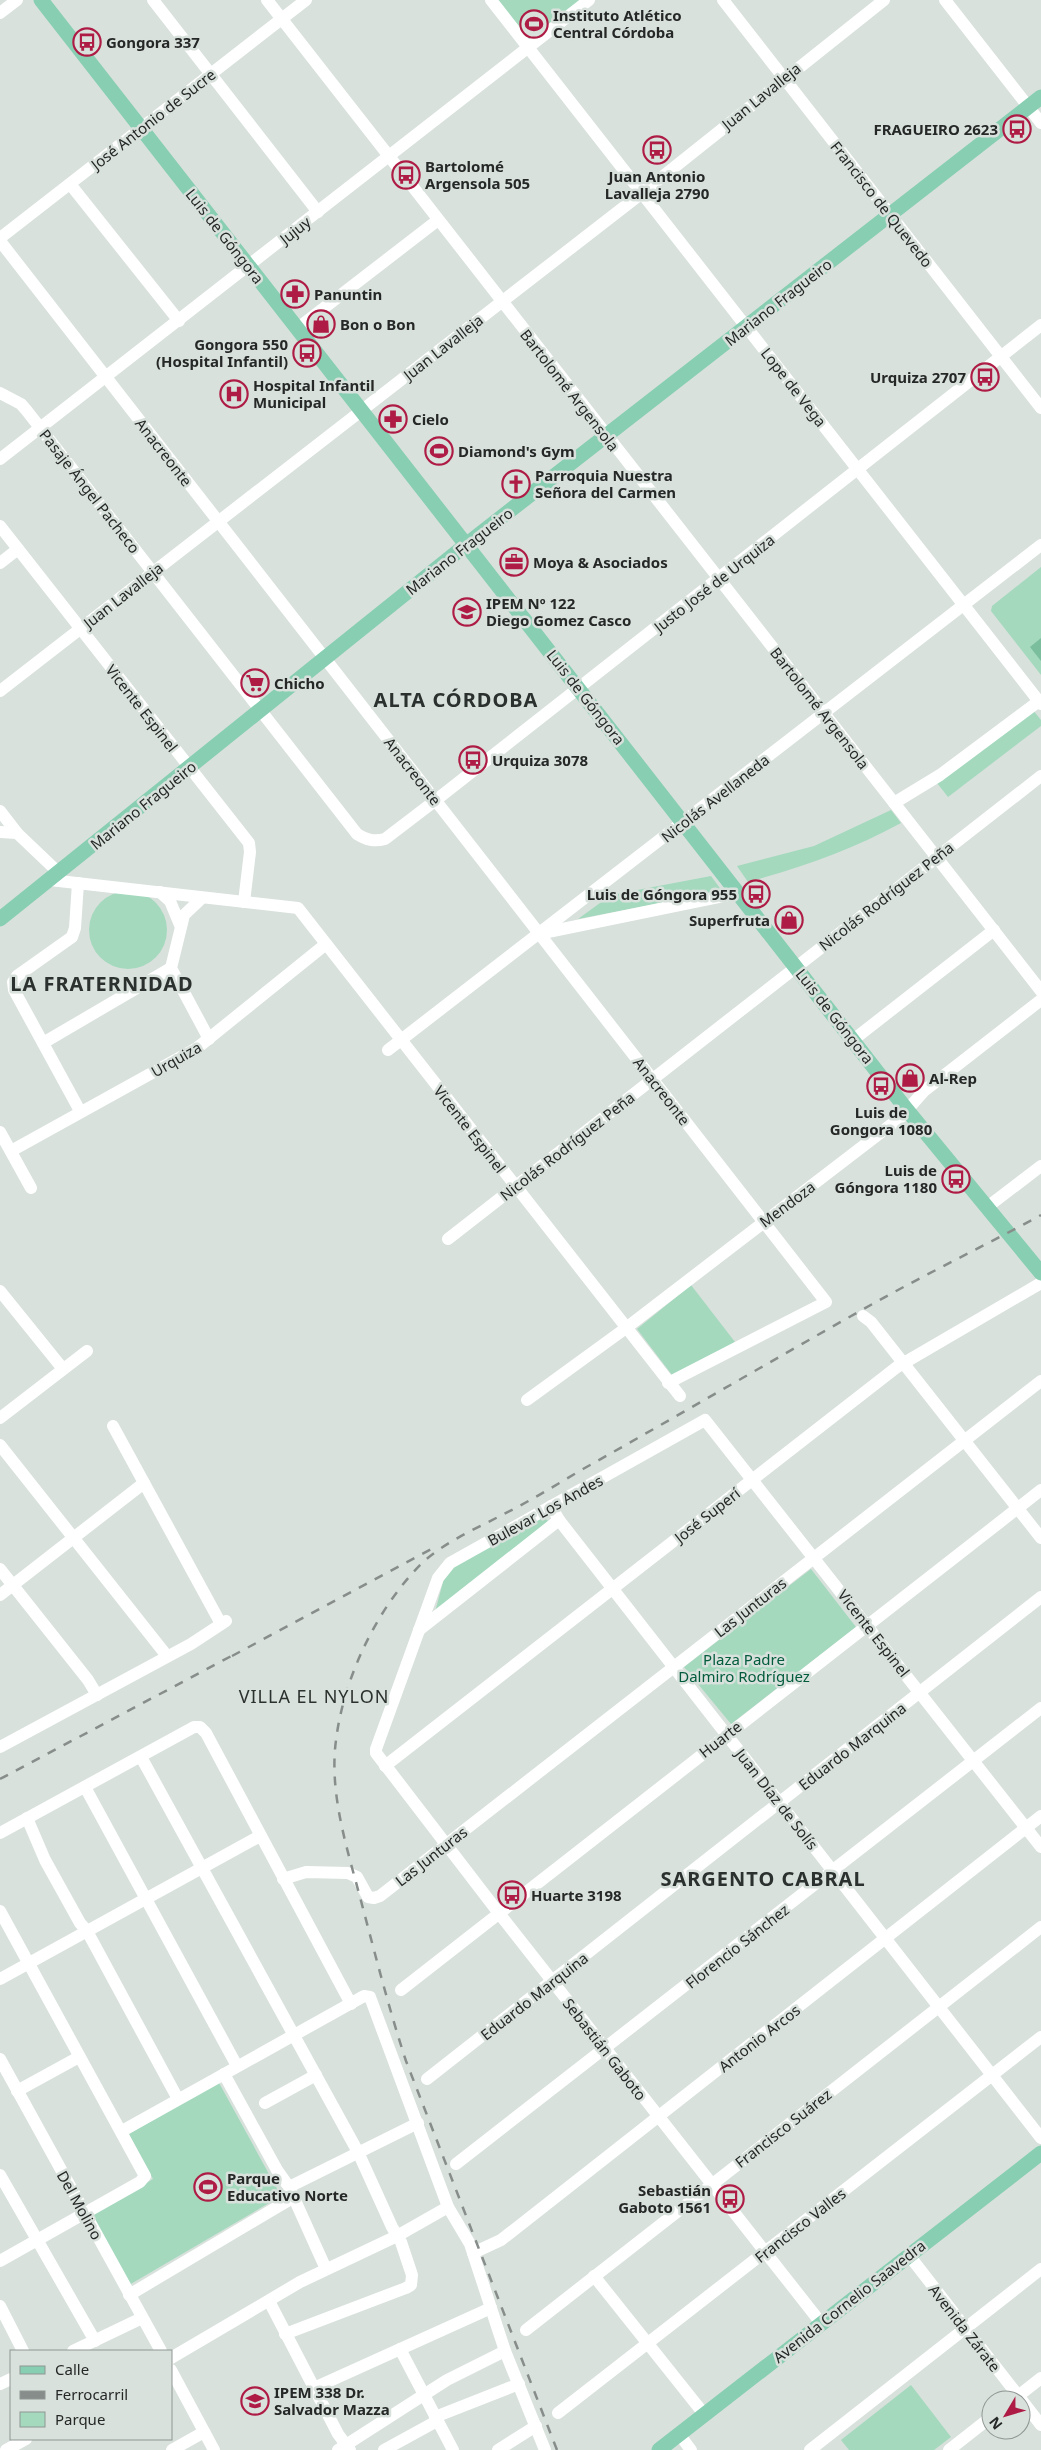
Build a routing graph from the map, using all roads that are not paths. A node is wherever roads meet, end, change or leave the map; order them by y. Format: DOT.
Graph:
graph roads {
  1 [pos="17,0"];
  2 [pos="41,0"];
  3 [pos="153,0"];
  4 [pos="267,0"];
  5 [pos="306,0"];
  6 [pos="491,0"];
  7 [pos="590,0"];
  8 [pos="723,0"];
  9 [pos="884,0"];
  10 [pos="945,0"];
  11 [pos="0,13"];
  12 [pos="282,19"];
  13 [pos="528,48"];
  14 [pos="211,75"];
  15 [pos="784,78"];
  16 [pos="1041,96"];
  17 [pos="1028,107"];
  18 [pos="1041,124"];
  19 [pos="142,129"];
  20 [pos="389,157"];
  21 [pos="70,184"];
  22 [pos="642,193"];
  23 [pos="318,212"];
  24 [pos="890,214"];
  25 [pos="438,220"];
  26 [pos="0,240"];
  27 [pos="249,266"];
  28 [pos="502,302"];
  29 [pos="179,321"];
  30 [pos="1041,325"];
  31 [pos="746,326"];
  32 [pos="298,328"];
  33 [pos="1001,356"];
  34 [pos="106,378"];
  35 [pos="0,393"];
  36 [pos="1041,408"];
  37 [pos="362,410"];
  38 [pos="41,428"];
  39 [pos="606,436"];
  40 [pos="0,459"];
  41 [pos="858,469"];
  42 [pos="218,521"];
  43 [pos="0,526"];
  44 [pos="467,544"];
  45 [pos="1041,545"];
  46 [pos="18,549"];
  47 [pos="0,563"];
  48 [pos="153,572"];
  49 [pos="718,579"];
  50 [pos="964,605"];
  51 [pos="80,628"];
  52 [pos="325,658"];
  53 [pos="579,688"];
  54 [pos="0,691"];
  55 [pos="1040,702"];
  56 [pos="262,711"];
  57 [pos="824,714"];
  58 [pos="189,768"];
  59 [pos="1041,776"];
  60 [pos="436,800"];
  61 [pos="894,803"];
  62 [pos="0,811"];
  63 [pos="684,822"];
  64 [pos="0,832"];
  65 [pos="17,833"];
  66 [pos="385,839"];
  67 [pos="936,857"];
  68 [pos="54,877"];
  69 [pos="78,883"];
  70 [pos="160,892"];
  71 [pos="738,893"];
  72 [pos="202,898"];
  73 [pos="244,902"];
  74 [pos="0,919"];
  75 [pos="180,925"];
  76 [pos="994,930"];
  77 [pos="540,934"];
  78 [pos="326,944"];
  79 [pos="796,966"];
  80 [pos="171,968"];
  81 [pos="1041,991"];
  82 [pos="1041,1000"];
  83 [pos="208,1039"];
  84 [pos="401,1040"];
  85 [pos="853,1040"];
  86 [pos="43,1043"];
  87 [pos="388,1050"];
  88 [pos="653,1079"];
  89 [pos="907,1110"];
  90 [pos="80,1111"];
  91 [pos="0,1132"];
  92 [pos="10,1151"];
  93 [pos="1041,1166"];
  94 [pos="516,1187"];
  95 [pos="31,1188"];
  96 [pos="986,1208"];
  97 [pos="763,1222"];
  98 [pos="448,1239"];
  99 [pos="1041,1273"];
  100 [pos="1041,1283"];
  101 [pos="0,1291"];
  102 [pos="864,1316"];
  103 [pos="626,1328"];
  104 [pos="87,1351"];
  105 [pos="902,1363"];
  106 [pos="63,1369"];
  107 [pos="1041,1381"];
  108 [pos="668,1383"];
  109 [pos="680,1396"];
  110 [pos="527,1400"];
  111 [pos="0,1418"];
  112 [pos="705,1420"];
  113 [pos="113,1426"];
  114 [pos="964,1442"];
  115 [pos="0,1445"];
  116 [pos="752,1480"];
  117 [pos="144,1483"];
  118 [pos="1041,1490"];
  119 [pos="551,1506"];
  120 [pos="1017,1508"];
  121 [pos="559,1520"];
  122 [pos="73,1538"];
  123 [pos="1041,1538"];
  124 [pos="814,1557"];
  125 [pos="0,1569"];
  126 [pos="12,1585"];
  127 [pos="613,1589"];
  128 [pos="0,1595"];
  129 [pos="1041,1597"];
  130 [pos="868,1625"];
  131 [pos="419,1630"];
  132 [pos="167,1656"];
  133 [pos="673,1666"];
  134 [pos="920,1693"];
  135 [pos="97,1695"];
  136 [pos="1041,1708"];
  137 [pos="726,1734"];
  138 [pos="0,1747"];
  139 [pos="376,1749"];
  140 [pos="141,1757"];
  141 [pos="973,1761"];
  142 [pos="384,1766"];
  143 [pos="84,1787"];
  144 [pos="780,1803"];
  145 [pos="1041,1816"];
  146 [pos="26,1818"];
  147 [pos="1026,1828"];
  148 [pos="0,1833"];
  149 [pos="260,1836"];
  150 [pos="446,1845"];
  151 [pos="1041,1848"];
  152 [pos="203,1869"];
  153 [pos="833,1871"];
  154 [pos="283,1879"];
  155 [pos="146,1900"];
  156 [pos="0,1911"];
  157 [pos="498,1912"];
  158 [pos="1041,1928"];
  159 [pos="87,1931"];
  160 [pos="887,1939"];
  161 [pos="30,1963"];
  162 [pos="0,1979"];
  163 [pos="553,1982"];
  164 [pos="401,1990"];
  165 [pos="351,2004"];
  166 [pos="939,2006"];
  167 [pos="294,2034"];
  168 [pos="1041,2037"];
  169 [pos="606,2048"];
  170 [pos="79,2057"];
  171 [pos="0,2059"];
  172 [pos="237,2066"];
  173 [pos="224,2074"];
  174 [pos="316,2075"];
  175 [pos="992,2075"];
  176 [pos="427,2079"];
  177 [pos="18,2091"];
  178 [pos="178,2099"];
  179 [pos="265,2103"];
  180 [pos="659,2116"];
  181 [pos="418,2123"];
  182 [pos="122,2131"];
  183 [pos="1041,2138"];
  184 [pos="358,2152"];
  185 [pos="1041,2152"];
  186 [pos="456,2164"];
  187 [pos="0,2175"];
  188 [pos="712,2184"];
  189 [pos="291,2192"];
  190 [pos="448,2207"];
  191 [pos="85,2214"];
  192 [pos="398,2236"];
  193 [pos="38,2242"];
  194 [pos="765,2252"];
  195 [pos="473,2253"];
  196 [pos="908,2254"];
  197 [pos="0,2261"];
  198 [pos="326,2269"];
  199 [pos="1041,2269"];
  200 [pos="594,2276"];
  201 [pos="129,2295"];
  202 [pos="269,2301"];
  203 [pos="0,2306"];
  204 [pos="491,2308"];
  205 [pos="142,2318"];
  206 [pos="821,2322"];
  207 [pos="966,2328"];
  208 [pos="526,2330"];
  209 [pos="285,2334"];
  210 [pos="94,2341"];
  211 [pos="647,2343"];
  212 [pos="400,2349"];
  213 [pos="22,2350"];
  214 [pos="74,2350"];
  215 [pos="160,2350"];
  216 [pos="505,2351"];
  217 [pos="172,2357"];
  218 [pos="172,2372"];
  219 [pos="1041,2378"];
  220 [pos="519,2384"];
  221 [pos="314,2388"];
  222 [pos="1010,2390"];
  223 [pos="1026,2390"];
  224 [pos="422,2395"];
  225 [pos="558,2413"];
  226 [pos="704,2414"];
  227 [pos="1031,2414"];
  228 [pos="436,2419"];
  229 [pos="981,2425"];
  230 [pos="1041,2425"];
  231 [pos="536,2426"];
  232 [pos="204,2432"];
  233 [pos="679,2434"];
  234 [pos="24,2440"];
  235 [pos="345,2448"];
  236 [pos="6,2450"];
  237 [pos="172,2450"];
  238 [pos="214,2450"];
  239 [pos="384,2450"];
  240 [pos="453,2450"];
  241 [pos="498,2450"];
  242 [pos="545,2450"];
  243 [pos="658,2450"];
  244 [pos="691,2450"];
  245 [pos="810,2450"];
  246 [pos="948,2450"];
  1 -- 11 [label="street"];
  2 -- 19 [label="main road, Luis de Góngora"];
  3 -- 14 [label="street"];
  4 -- 12 [label="street, Bartolomé Argensola"];
  5 -- 12 [label="street, José Antonio de Sucre"];
  6 -- 13 [label="street, Lope de Vega"];
  7 -- 13 [label="street, Jujuy"];
  8 -- 15 [label="street, Francisco de Quevedo"];
  9 -- 15 [label="street, Juan Lavalleja"];
  10 -- 17 [label="street"];
  12 -- 14 [label="street, José Antonio de Sucre"];
  12 -- 20 [label="street, Bartolomé Argensola"];
  13 -- 20 [label="street, Jujuy"];
  13 -- 22 [label="street, Lope de Vega"];
  14 -- 19 [label="street, José Antonio de Sucre"];
  14 -- 23 [label="street"];
  15 -- 22 [label="street, Juan Lavalleja"];
  15 -- 24 [label="street, Francisco de Quevedo"];
  16 -- 17 [label="main road, Mariano Fragueiro"];
  17 -- 18 [label="street"];
  17 -- 24 [label="main road, Mariano Fragueiro"];
  19 -- 21 [label="street, José Antonio de Sucre"];
  19 -- 27 [label="main road, Luis de Góngora"];
  20 -- 23 [label="street, Jujuy"];
  20 -- 25 [label="street, Bartolomé Argensola"];
  21 -- 26 [label="street, José Antonio de Sucre"];
  21 -- 29 [label="street"];
  22 -- 28 [label="street, Juan Lavalleja"];
  22 -- 31 [label="street, Lope de Vega"];
  23 -- 27 [label="street, Jujuy"];
  24 -- 31 [label="main road, Mariano Fragueiro"];
  24 -- 33 [label="street, Francisco de Quevedo"];
  25 -- 28 [label="street, Bartolomé Argensola"];
  25 -- 32 [label="street"];
  26 -- 34 [label="street, Anacreonte"];
  27 -- 29 [label="street, Jujuy"];
  27 -- 32 [label="main road, Luis de Góngora"];
  28 -- 37 [label="street, Juan Lavalleja"];
  28 -- 39 [label="street, Bartolomé Argensola"];
  29 -- 34 [label="street, Jujuy"];
  30 -- 33 [label="street, Justo José de Urquiza"];
  31 -- 39 [label="main road, Mariano Fragueiro"];
  31 -- 41 [label="street, Lope de Vega"];
  32 -- 37 [label="main road, Luis de Góngora"];
  33 -- 36 [label="street, Francisco de Quevedo"];
  33 -- 41 [label="street, Justo José de Urquiza"];
  34 -- 38 [label="street, Jujuy"];
  34 -- 42 [label="street, Anacreonte"];
  35 -- 38 [label="street, Pasaje Ángel Pacheco"];
  37 -- 42 [label="street, Juan Lavalleja"];
  37 -- 44 [label="main road, Luis de Góngora"];
  38 -- 40 [label="street, Jujuy"];
  38 -- 48 [label="street, Pasaje Ángel Pacheco"];
  39 -- 44 [label="main road, Mariano Fragueiro"];
  39 -- 49 [label="street, Bartolomé Argensola"];
  41 -- 49 [label="street, Justo José de Urquiza"];
  41 -- 50 [label="street, Lope de Vega"];
  42 -- 48 [label="street, Juan Lavalleja"];
  42 -- 52 [label="street, Anacreonte"];
  43 -- 46 [label="street, Vicente Espinel"];
  44 -- 52 [label="main road, Mariano Fragueiro"];
  44 -- 53 [label="main road, Luis de Góngora"];
  45 -- 50 [label="street, Nicolás Avellaneda"];
  46 -- 47 [label="street"];
  46 -- 51 [label="street, Vicente Espinel"];
  48 -- 51 [label="street, Juan Lavalleja"];
  48 -- 56 [label="street, Pasaje Ángel Pacheco"];
  49 -- 53 [label="street, Justo José de Urquiza"];
  49 -- 57 [label="street, Bartolomé Argensola"];
  50 -- 55 [label="street, Lope de Vega"];
  50 -- 57 [label="street, Nicolás Avellaneda"];
  51 -- 54 [label="street, Juan Lavalleja"];
  51 -- 58 [label="street, Vicente Espinel"];
  52 -- 56 [label="main road, Mariano Fragueiro"];
  52 -- 60 [label="street, Anacreonte"];
  53 -- 60 [label="street, Justo José de Urquiza"];
  53 -- 63 [label="main road, Luis de Góngora"];
  55 -- 61 [label="street"];
  56 -- 58 [label="main road, Mariano Fragueiro"];
  56 -- 66 [label="street, Pasaje Ángel Pacheco"];
  57 -- 61 [label="street, Bartolomé Argensola"];
  57 -- 63 [label="street, Nicolás Avellaneda"];
  58 -- 68 [label="main road, Mariano Fragueiro"];
  58 -- 73 [label="street, Vicente Espinel"];
  59 -- 67 [label="street, Nicolás Rodríguez Peña"];
  60 -- 66 [label="street, Justo José de Urquiza"];
  60 -- 77 [label="street, Anacreonte"];
  61 -- 67 [label="street, Bartolomé Argensola"];
  62 -- 65 [label="street"];
  63 -- 71 [label="main road, Luis de Góngora"];
  63 -- 77 [label="street, Nicolás Avellaneda"];
  64 -- 65 [label="street"];
  65 -- 68 [label="street"];
  67 -- 76 [label="street, Bartolomé Argensola"];
  67 -- 79 [label="street, Nicolás Rodríguez Peña"];
  68 -- 69 [label="street"];
  68 -- 74 [label="main road, Mariano Fragueiro"];
  69 -- 70 [label="street"];
  69 -- 86 [label="street"];
  70 -- 72 [label="street"];
  70 -- 75 [label="street"];
  71 -- 77 [label="street"];
  71 -- 79 [label="main road, Luis de Góngora"];
  72 -- 73 [label="street"];
  72 -- 75 [label="street"];
  73 -- 78 [label="street, Vicente Espinel"];
  75 -- 80 [label="street"];
  76 -- 81 [label="street, Bartolomé Argensola"];
  76 -- 85 [label="street"];
  77 -- 84 [label="street, Nicolás Avellaneda"];
  77 -- 88 [label="street, Anacreonte"];
  78 -- 83 [label="street, Urquiza"];
  78 -- 84 [label="street, Vicente Espinel"];
  79 -- 85 [label="main road, Luis de Góngora"];
  79 -- 88 [label="street, Nicolás Rodríguez Peña"];
  80 -- 83 [label="street"];
  80 -- 86 [label="street"];
  82 -- 89 [label="street, Mendoza"];
  83 -- 90 [label="street, Urquiza"];
  84 -- 87 [label="street, Nicolás Avellaneda"];
  84 -- 94 [label="street, Vicente Espinel"];
  85 -- 89 [label="main road, Luis de Góngora"];
  86 -- 90 [label="street"];
  88 -- 94 [label="street, Nicolás Rodríguez Peña"];
  88 -- 97 [label="street, Anacreonte"];
  89 -- 96 [label="main road, Luis de Góngora"];
  89 -- 97 [label="street, Mendoza"];
  90 -- 92 [label="street, Urquiza"];
  91 -- 92 [label="street"];
  92 -- 95 [label="street"];
  93 -- 96 [label="street"];
  94 -- 98 [label="street, Nicolás Rodríguez Peña"];
  94 -- 103 [label="street, Vicente Espinel"];
  96 -- 99 [label="main road, Luis de Góngora"];
  97 -- 103 [label="street, Mendoza"];
  97 -- 108 [label="street, Anacreonte"];
  100 -- 105 [label="street, José Superí"];
  101 -- 106 [label="street"];
  102 -- 105 [label="street"];
  103 -- 108 [label="street, Vicente Espinel"];
  103 -- 110 [label="street, Mendoza"];
  104 -- 106 [label="street"];
  105 -- 114 [label="street"];
  105 -- 116 [label="street, José Superí"];
  106 -- 111 [label="street"];
  107 -- 114 [label="street, Las Junturas"];
  108 -- 109 [label="street, Vicente Espinel"];
  112 -- 116 [label="street, Vicente Espinel"];
  112 -- 119 [label="street, Bulevar Los Andes"];
  113 -- 117 [label="street"];
  114 -- 120 [label="street"];
  114 -- 124 [label="street, Las Junturas"];
  115 -- 122 [label="street"];
  116 -- 124 [label="street, Vicente Espinel"];
  116 -- 127 [label="street, José Superí"];
  117 -- 122 [label="street"];
  117 -- 132 [label="street"];
  118 -- 120 [label="street, Huarte"];
  119 -- 121 [label="street, Juan Díaz de Solís"];
  119 -- 131 [label="street, Bulevar Los Andes"];
  120 -- 123 [label="street"];
  120 -- 130 [label="street, Huarte"];
  121 -- 127 [label="street, Juan Díaz de Solís"];
  121 -- 131 [label="street, Bulevar Los Andes"];
  122 -- 126 [label="street"];
  122 -- 132 [label="street"];
  124 -- 130 [label="street, Vicente Espinel"];
  124 -- 133 [label="street, Las Junturas"];
  125 -- 126 [label="street"];
  126 -- 128 [label="street"];
  126 -- 135 [label="street"];
  127 -- 133 [label="street, Juan Díaz de Solís"];
  127 -- 142 [label="street, José Superí"];
  129 -- 134 [label="street, Eduardo Marquina"];
  130 -- 134 [label="street, Vicente Espinel"];
  130 -- 137 [label="street, Huarte"];
  131 -- 139 [label="street, Bulevar Los Andes"];
  132 -- 135 [label="street"];
  133 -- 137 [label="street, Juan Díaz de Solís"];
  133 -- 150 [label="street, Las Junturas"];
  134 -- 141 [label="street, Vicente Espinel"];
  134 -- 144 [label="street, Eduardo Marquina"];
  135 -- 138 [label="street"];
  136 -- 141 [label="street, Florencio Sánchez"];
  137 -- 144 [label="street, Juan Díaz de Solís"];
  137 -- 157 [label="street, Huarte"];
  139 -- 142 [label="street, Sebastián Gaboto"];
  140 -- 143 [label="street"];
  140 -- 149 [label="street"];
  140 -- 152 [label="street"];
  141 -- 147 [label="street, Vicente Espinel"];
  141 -- 153 [label="street, Florencio Sánchez"];
  142 -- 150 [label="street, Sebastián Gaboto"];
  143 -- 146 [label="street"];
  143 -- 155 [label="street"];
  144 -- 153 [label="street, Juan Díaz de Solís"];
  144 -- 163 [label="street, Eduardo Marquina"];
  145 -- 147 [label="street, Antonio Arcos"];
  146 -- 148 [label="street"];
  146 -- 159 [label="street"];
  147 -- 151 [label="street, Vicente Espinel"];
  147 -- 160 [label="street, Antonio Arcos"];
  149 -- 152 [label="street"];
  149 -- 154 [label="street"];
  150 -- 154 [label="street, Las Junturas"];
  150 -- 157 [label="street, Sebastián Gaboto"];
  152 -- 155 [label="street"];
  152 -- 167 [label="street"];
  153 -- 160 [label="street, Juan Díaz de Solís"];
  153 -- 169 [label="street, Florencio Sánchez"];
  154 -- 165 [label="street"];
  155 -- 159 [label="street"];
  155 -- 172 [label="street"];
  156 -- 161 [label="street"];
  157 -- 163 [label="street, Sebastián Gaboto"];
  157 -- 164 [label="street, Huarte"];
  158 -- 166 [label="street, Francisco Suárez"];
  159 -- 161 [label="street"];
  159 -- 178 [label="street"];
  160 -- 166 [label="street, Juan Díaz de Solís"];
  160 -- 180 [label="street, Antonio Arcos"];
  161 -- 162 [label="street"];
  161 -- 170 [label="street"];
  163 -- 169 [label="street, Sebastián Gaboto"];
  163 -- 176 [label="street, Eduardo Marquina"];
  165 -- 167 [label="street"];
  165 -- 181 [label="street"];
  166 -- 175 [label="street, Juan Díaz de Solís"];
  166 -- 188 [label="street, Francisco Suárez"];
  167 -- 172 [label="street"];
  167 -- 174 [label="street"];
  168 -- 175 [label="street, Francisco Valles"];
  169 -- 180 [label="street, Sebastián Gaboto"];
  169 -- 186 [label="street, Florencio Sánchez"];
  170 -- 177 [label="street"];
  170 -- 182 [label="street"];
  171 -- 177 [label="street, Del Molino"];
  172 -- 173 [label="street"];
  173 -- 178 [label="street"];
  173 -- 189 [label="street"];
  174 -- 179 [label="street"];
  174 -- 184 [label="street"];
  175 -- 183 [label="street, Juan Díaz de Solís"];
  175 -- 194 [label="street, Francisco Valles"];
  177 -- 191 [label="street, Del Molino"];
  178 -- 182 [label="street"];
  180 -- 188 [label="street, Sebastián Gaboto"];
  180 -- 195 [label="street, Antonio Arcos"];
  181 -- 184 [label="street"];
  181 -- 190 [label="street"];
  182 -- 191 [label="street"];
  184 -- 189 [label="street"];
  184 -- 192 [label="street"];
  185 -- 196 [label="main road, Avenida Cornelio Saavedra"];
  187 -- 193 [label="street"];
  188 -- 194 [label="street, Sebastián Gaboto"];
  188 -- 200 [label="street, Francisco Suárez"];
  189 -- 198 [label="street"];
  189 -- 201 [label="street"];
  190 -- 192 [label="street"];
  190 -- 195 [label="street"];
  191 -- 193 [label="street"];
  191 -- 201 [label="street, Del Molino"];
  192 -- 198 [label="street"];
  192 -- 209 [label="street"];
  193 -- 197 [label="street"];
  193 -- 210 [label="street"];
  194 -- 206 [label="street, Sebastián Gaboto"];
  194 -- 211 [label="street, Francisco Valles"];
  195 -- 204 [label="street"];
  196 -- 206 [label="main road, Avenida Cornelio Saavedra"];
  196 -- 207 [label="street, Avenida Zárate"];
  198 -- 202 [label="street"];
  199 -- 207 [label="street"];
  200 -- 208 [label="street, Francisco Suárez"];
  200 -- 211 [label="street"];
  201 -- 205 [label="street, Del Molino"];
  202 -- 209 [label="street"];
  202 -- 217 [label="street"];
  203 -- 213 [label="street"];
  204 -- 212 [label="street"];
  204 -- 216 [label="street"];
  205 -- 210 [label="street"];
  205 -- 215 [label="street, Del Molino"];
  206 -- 226 [label="main road, Avenida Cornelio Saavedra"];
  207 -- 222 [label="street, Avenida Zárate"];
  207 -- 245 [label="street"];
  209 -- 221 [label="street"];
  210 -- 214 [label="street"];
  211 -- 225 [label="street, Francisco Valles"];
  211 -- 226 [label="street"];
  212 -- 221 [label="street"];
  212 -- 224 [label="street"];
  216 -- 220 [label="street"];
  216 -- 224 [label="street"];
  218 -- 232 [label="street"];
  219 -- 223 [label="street"];
  220 -- 228 [label="street"];
  220 -- 231 [label="street"];
  221 -- 235 [label="street"];
  224 -- 228 [label="street"];
  224 -- 235 [label="street"];
  226 -- 233 [label="main road, Avenida Cornelio Saavedra"];
  227 -- 230 [label="street, Avenida Zárate"];
  228 -- 239 [label="street"];
  228 -- 240 [label="street"];
  229 -- 246 [label="street"];
  231 -- 241 [label="street"];
  231 -- 242 [label="street"];
  232 -- 237 [label="street"];
  232 -- 238 [label="street"];
  233 -- 243 [label="main road, Avenida Cornelio Saavedra"];
  233 -- 244 [label="street"];
  234 -- 236 [label="street"];
}
